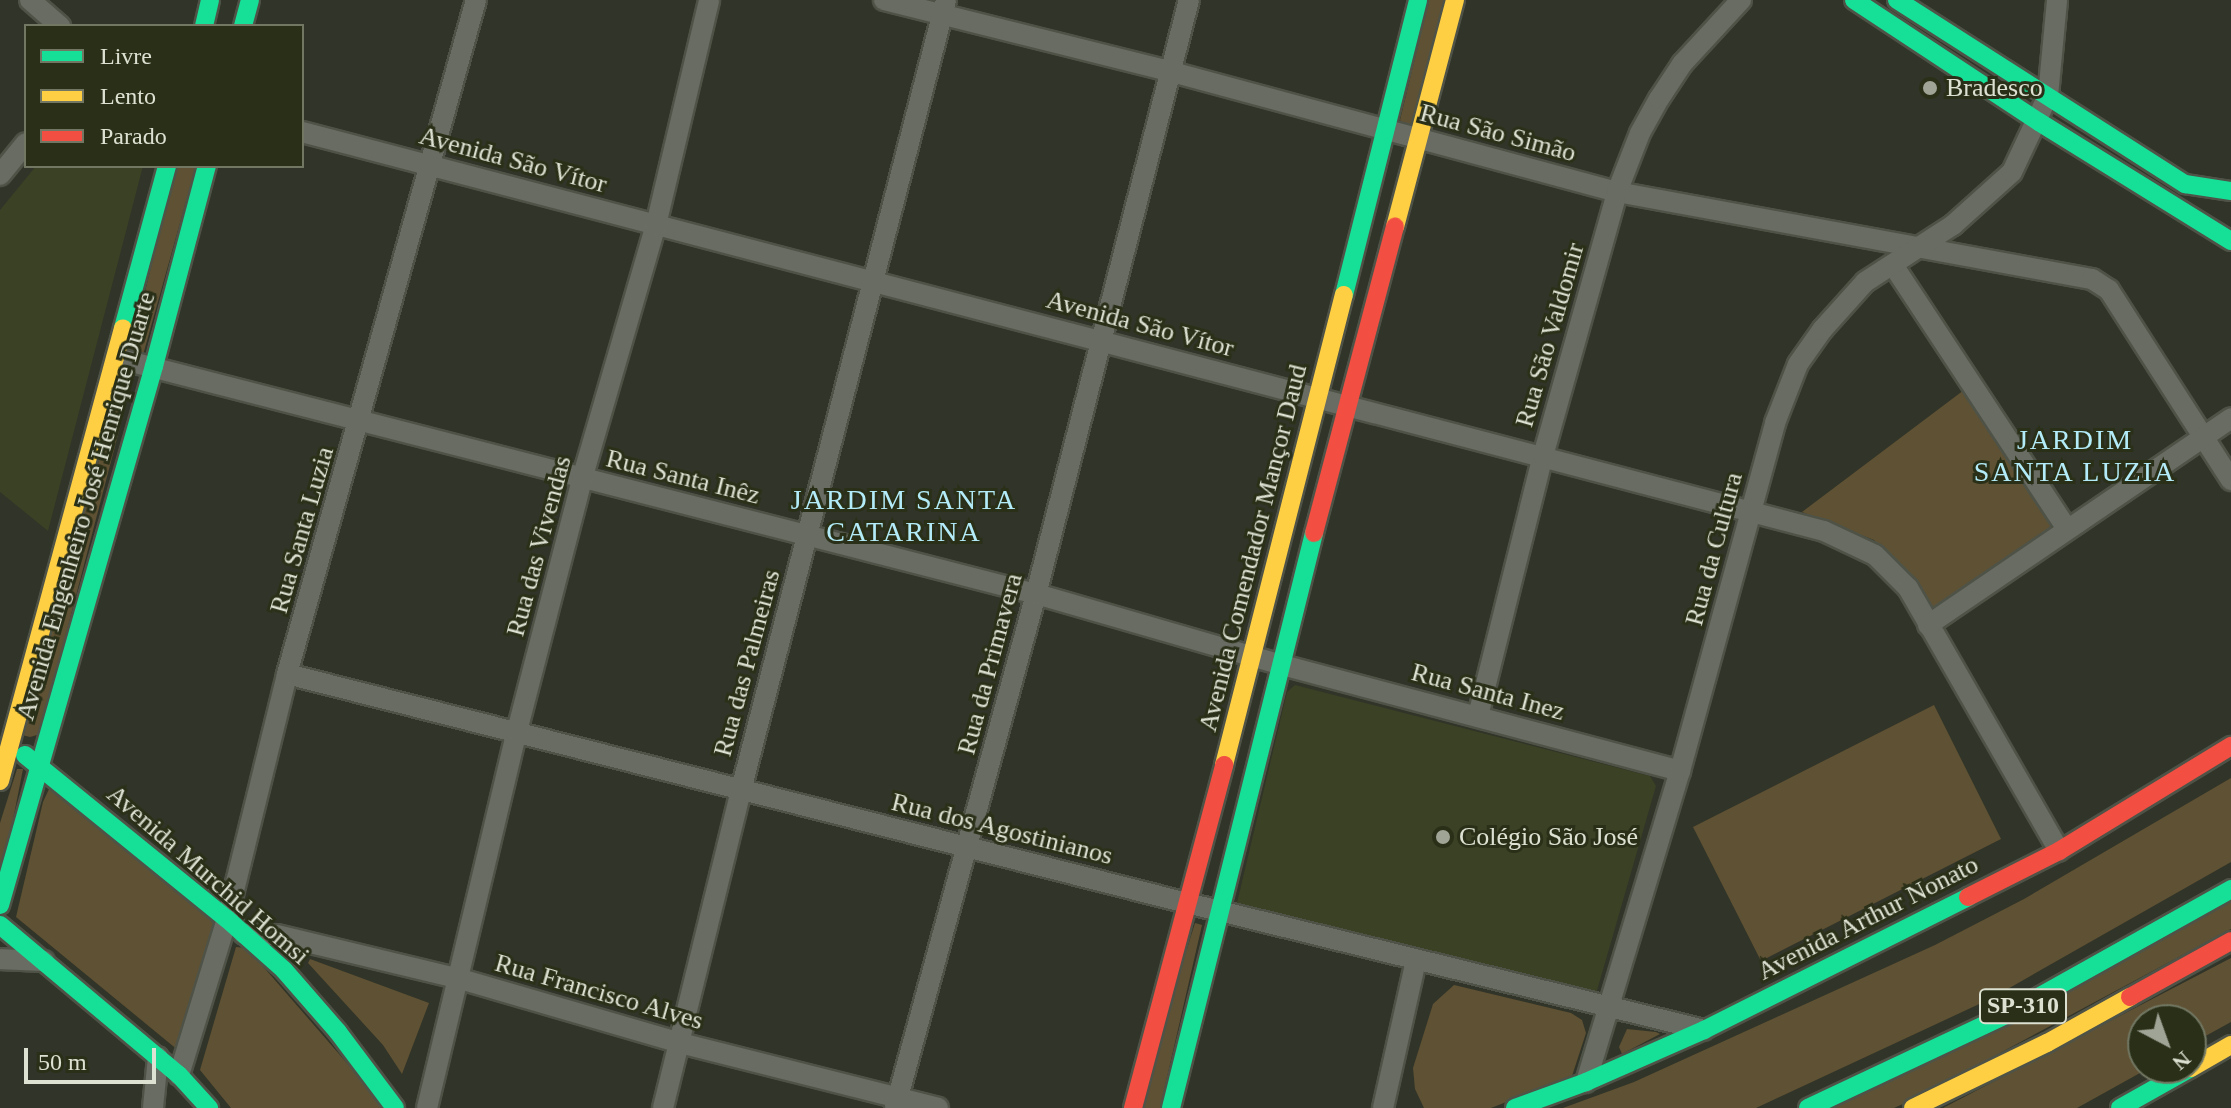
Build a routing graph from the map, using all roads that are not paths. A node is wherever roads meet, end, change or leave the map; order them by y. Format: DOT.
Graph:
graph roads {
  1 [pos="30,0"];
  2 [pos="210,0"];
  3 [pos="250,0"];
  4 [pos="476,0"];
  5 [pos="709,0"];
  6 [pos="884,0"];
  7 [pos="1189,0"];
  8 [pos="1418,0"];
  9 [pos="1455,0"];
  10 [pos="1741,0"];
  11 [pos="1854,0"];
  12 [pos="1897,0"];
  13 [pos="2057,0"];
  14 [pos="945,7"];
  15 [pos="58,24"];
  16 [pos="204,24"];
  17 [pos="244,24"];
  18 [pos="1172,72"];
  19 [pos="2048,96"];
  20 [pos="2039,122"];
  21 [pos="1384,129"];
  22 [pos="304,133"];
  23 [pos="1418,139"];
  24 [pos="24,145"];
  25 [pos="430,166"];
  26 [pos="166,168"];
  27 [pos="206,168"];
  28 [pos="0,175"];
  29 [pos="2231,191"];
  30 [pos="1617,192"];
  31 [pos="2183,210"];
  32 [pos="2220,213"];
  33 [pos="656,225"];
  34 [pos="2231,241"];
  35 [pos="1919,249"];
  36 [pos="1893,265"];
  37 [pos="874,283"];
  38 [pos="1101,341"];
  39 [pos="116,358"];
  40 [pos="154,366"];
  41 [pos="1318,397"];
  42 [pos="1351,406"];
  43 [pos="2231,418"];
  44 [pos="360,422"];
  45 [pos="2203,436"];
  46 [pos="1543,456"];
  47 [pos="582,479"];
  48 [pos="2231,480"];
  49 [pos="1751,510"];
  50 [pos="2067,529"];
  51 [pos="807,535"];
  52 [pos="1036,594"];
  53 [pos="1928,625"];
  54 [pos="1253,656"];
  55 [pos="1282,665"];
  56 [pos="287,674"];
  57 [pos="1478,716"];
  58 [pos="517,731"];
  59 [pos="5,739"];
  60 [pos="2231,746"];
  61 [pos="40,767"];
  62 [pos="1680,771"];
  63 [pos="0,781"];
  64 [pos="741,790"];
  65 [pos="967,847"];
  66 [pos="2059,851"];
  67 [pos="2231,889"];
  68 [pos="1187,903"];
  69 [pos="0,905"];
  70 [pos="1220,912"];
  71 [pos="227,919"];
  72 [pos="0,925"];
  73 [pos="244,934"];
  74 [pos="2231,941"];
  75 [pos="0,959"];
  76 [pos="1416,960"];
  77 [pos="44,961"];
  78 [pos="460,979"];
  79 [pos="1611,1008"];
  80 [pos="1704,1030"];
  81 [pos="680,1043"];
  82 [pos="2228,1051"];
  83 [pos="158,1057"];
  84 [pos="2207,1061"];
  85 [pos="179,1075"];
  86 [pos="1586,1082"];
  87 [pos="2163,1084"];
  88 [pos="896,1103"];
  89 [pos="153,1108"];
  90 [pos="209,1108"];
  91 [pos="395,1108"];
  92 [pos="427,1108"];
  93 [pos="663,1108"];
  94 [pos="938,1108"];
  95 [pos="1133,1108"];
  96 [pos="1171,1108"];
  97 [pos="1383,1108"];
  98 [pos="1515,1108"];
  99 [pos="1808,1108"];
  100 [pos="1913,1108"];
  101 [pos="2120,1108"];
  1 -- 15 [label="street"];
  2 -- 16 [label="main road"];
  3 -- 17 [label="main road"];
  4 -- 25 [label="street, Rua Santa Luzia"];
  5 -- 33 [label="street, Rua das Vivendas"];
  6 -- 14 [label="street, Rua São Simão"];
  7 -- 18 [label="street, Rua da Primavera"];
  8 -- 21 [label="main road, Avenida Comendador Mançor Daud"];
  9 -- 23 [label="main road"];
  10 -- 30 [label="street, Rua São Valdomir"];
  11 -- 20 [label="main road"];
  12 -- 19 [label="main road"];
  13 -- 19 [label="street, Rua da Cultura"];
  14 -- 18 [label="street, Rua São Simão"];
  14 -- 37 [label="street, Rua das Palmeiras"];
  18 -- 21 [label="street, Rua São Simão"];
  18 -- 38 [label="street, Rua da Primavera"];
  19 -- 20 [label="street, Rua da Cultura"];
  19 -- 29 [label="main road"];
  20 -- 31 [label="main road"];
  20 -- 35 [label="street, Rua da Cultura"];
  21 -- 23 [label="street, Rua São Simão"];
  21 -- 41 [label="main road, Avenida Comendador Mançor Daud"];
  22 -- 25 [label="street, Avenida São Vítor"];
  23 -- 30 [label="street, Rua São Simão"];
  23 -- 42 [label="main road"];
  24 -- 28 [label="street"];
  25 -- 33 [label="street, Avenida São Vítor"];
  25 -- 44 [label="street, Rua Santa Luzia"];
  26 -- 39 [label="main road, Avenida Engenheiro José Henrique Duarte"];
  27 -- 40 [label="main road, Avenida Engenheiro José Henrique Duarte"];
  30 -- 35 [label="street, Rua São Simão"];
  30 -- 46 [label="street, Rua São Valdomir"];
  31 -- 32 [label="main road"];
  31 -- 34 [label="main road"];
  33 -- 37 [label="street, Avenida São Vítor"];
  33 -- 47 [label="street, Rua das Vivendas"];
  35 -- 36 [label="street, Rua da Cultura"];
  35 -- 45 [label="street, Rua São Simão"];
  36 -- 49 [label="street, Rua da Cultura"];
  36 -- 50 [label="street"];
  37 -- 38 [label="street, Avenida São Vítor"];
  37 -- 51 [label="street, Rua das Palmeiras"];
  38 -- 41 [label="street, Avenida São Vítor"];
  38 -- 52 [label="street, Rua da Primavera"];
  39 -- 40 [label="street, Rua Santa Inêz"];
  39 -- 59 [label="main road, Avenida Engenheiro José Henrique Duarte"];
  40 -- 44 [label="street, Rua Santa Inêz"];
  40 -- 61 [label="main road, Avenida Engenheiro José Henrique Duarte"];
  41 -- 42 [label="street, Avenida São Vítor"];
  41 -- 54 [label="main road, Avenida Comendador Mançor Daud"];
  42 -- 46 [label="street, Avenida São Vítor"];
  42 -- 55 [label="main road"];
  43 -- 45 [label="street"];
  44 -- 47 [label="street, Rua Santa Inêz"];
  44 -- 56 [label="street, Rua Santa Luzia"];
  45 -- 48 [label="street"];
  45 -- 50 [label="street"];
  46 -- 49 [label="street, Avenida São Vítor"];
  46 -- 57 [label="street, Rua São Valdomir"];
  47 -- 51 [label="street, Rua Santa Inêz"];
  47 -- 58 [label="street, Rua das Vivendas"];
  49 -- 53 [label="street, Avenida São Vítor"];
  49 -- 62 [label="street, Rua da Cultura"];
  50 -- 53 [label="street"];
  51 -- 52 [label="street, Rua Santa Inêz"];
  51 -- 64 [label="street, Rua das Palmeiras"];
  52 -- 54 [label="street, Rua Santa Inêz"];
  52 -- 65 [label="street, Rua da Primavera"];
  53 -- 66 [label="street, Avenida São Vítor"];
  54 -- 55 [label="street, Rua Santa Inêz"];
  54 -- 68 [label="main road, Avenida Comendador Mançor Daud"];
  55 -- 57 [label="street, Rua Santa Inez"];
  55 -- 70 [label="main road"];
  56 -- 58 [label="street, Rua dos Agostinianos"];
  56 -- 71 [label="street, Rua Santa Luzia"];
  57 -- 62 [label="street, Rua Santa Inez"];
  58 -- 64 [label="street, Rua dos Agostinianos"];
  58 -- 78 [label="street, Rua das Vivendas"];
  59 -- 61 [label="main road, Avenida Murchid Homsi"];
  59 -- 63 [label="main road, Avenida Engenheiro José Henrique Duarte"];
  60 -- 66 [label="main road, Avenida Arthur Nonato"];
  61 -- 69 [label="main road, Avenida Engenheiro José Henrique Duarte"];
  61 -- 71 [label="main road, Avenida Murchid Homsi"];
  62 -- 79 [label="street, Rua da Cultura"];
  64 -- 65 [label="street, Rua dos Agostinianos"];
  64 -- 81 [label="street, Rua das Palmeiras"];
  65 -- 68 [label="street, Rua dos Agostinianos"];
  65 -- 88 [label="street, Rua da Primavera"];
  66 -- 80 [label="main road, Avenida Arthur Nonato"];
  67 -- 99 [label="main road, SP-310"];
  68 -- 70 [label="street, Rua dos Agostinianos"];
  68 -- 95 [label="main road, Avenida Comendador Mançor Daud"];
  70 -- 76 [label="street, Rua dos Agostinianos"];
  70 -- 96 [label="main road"];
  71 -- 73 [label="main road, Avenida Murchid Homsi"];
  71 -- 85 [label="street, Rua Santa Luzia"];
  72 -- 77 [label="main road"];
  73 -- 78 [label="street, Rua Francisco Alves"];
  73 -- 91 [label="main road, Avenida Murchid Homsi"];
  74 -- 100 [label="main road, SP-310"];
  75 -- 77 [label="street"];
  76 -- 79 [label="street, Rua dos Agostinianos"];
  76 -- 97 [label="street"];
  77 -- 83 [label="main road"];
  78 -- 81 [label="street, Rua Francisco Alves"];
  78 -- 92 [label="street, Rua das Vivendas"];
  79 -- 80 [label="street, Rua dos Agostinianos"];
  79 -- 86 [label="street, Rua da Cultura"];
  80 -- 86 [label="main road, Avenida Arthur Nonato"];
  81 -- 88 [label="street, Rua Francisco Alves"];
  81 -- 93 [label="street, Rua das Palmeiras"];
  82 -- 84 [label="main road"];
  83 -- 85 [label="main road"];
  83 -- 89 [label="street"];
  85 -- 90 [label="main road"];
  86 -- 98 [label="main road, Avenida Arthur Nonato"];
  87 -- 101 [label="main road"];
  88 -- 94 [label="street, Rua Francisco Alves"];
}
